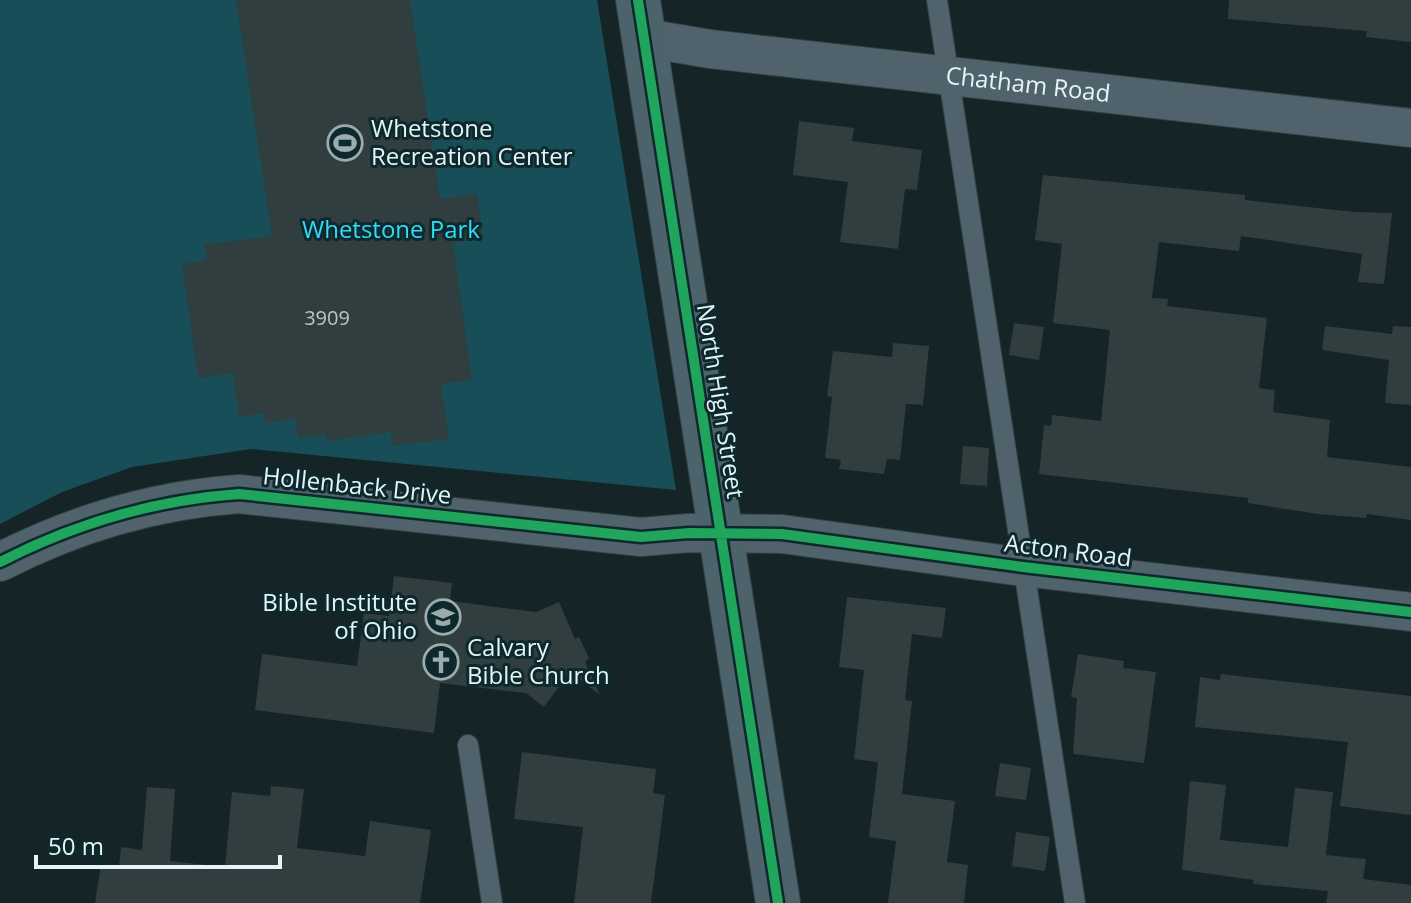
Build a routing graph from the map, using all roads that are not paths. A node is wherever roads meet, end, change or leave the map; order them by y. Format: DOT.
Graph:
graph roads {
  1 [pos="937,0"];
  2 [pos="642,19"];
  3 [pos="948,74"];
  4 [pos="1411,128"];
  5 [pos="720,533"];
  6 [pos="0,562"];
  7 [pos="1023,567"];
  8 [pos="1411,612"];
  9 [pos="468,745"];
  10 [pos="492,903"];
  11 [pos="778,903"];
  12 [pos="1075,903"];
  1 -- 3 [label="lane"];
  2 -- 3 [label="street, Chatham Road"];
  2 -- 5 [label="main road, North High Street"];
  3 -- 4 [label="street, Chatham Road"];
  3 -- 7 [label="lane"];
  5 -- 6 [label="street, Hollenback Drive"];
  5 -- 7 [label="street, Acton Road"];
  5 -- 11 [label="main road, North High Street"];
  7 -- 8 [label="street, Acton Road"];
  7 -- 12 [label="lane"];
  9 -- 10 [label="lane"];
}
